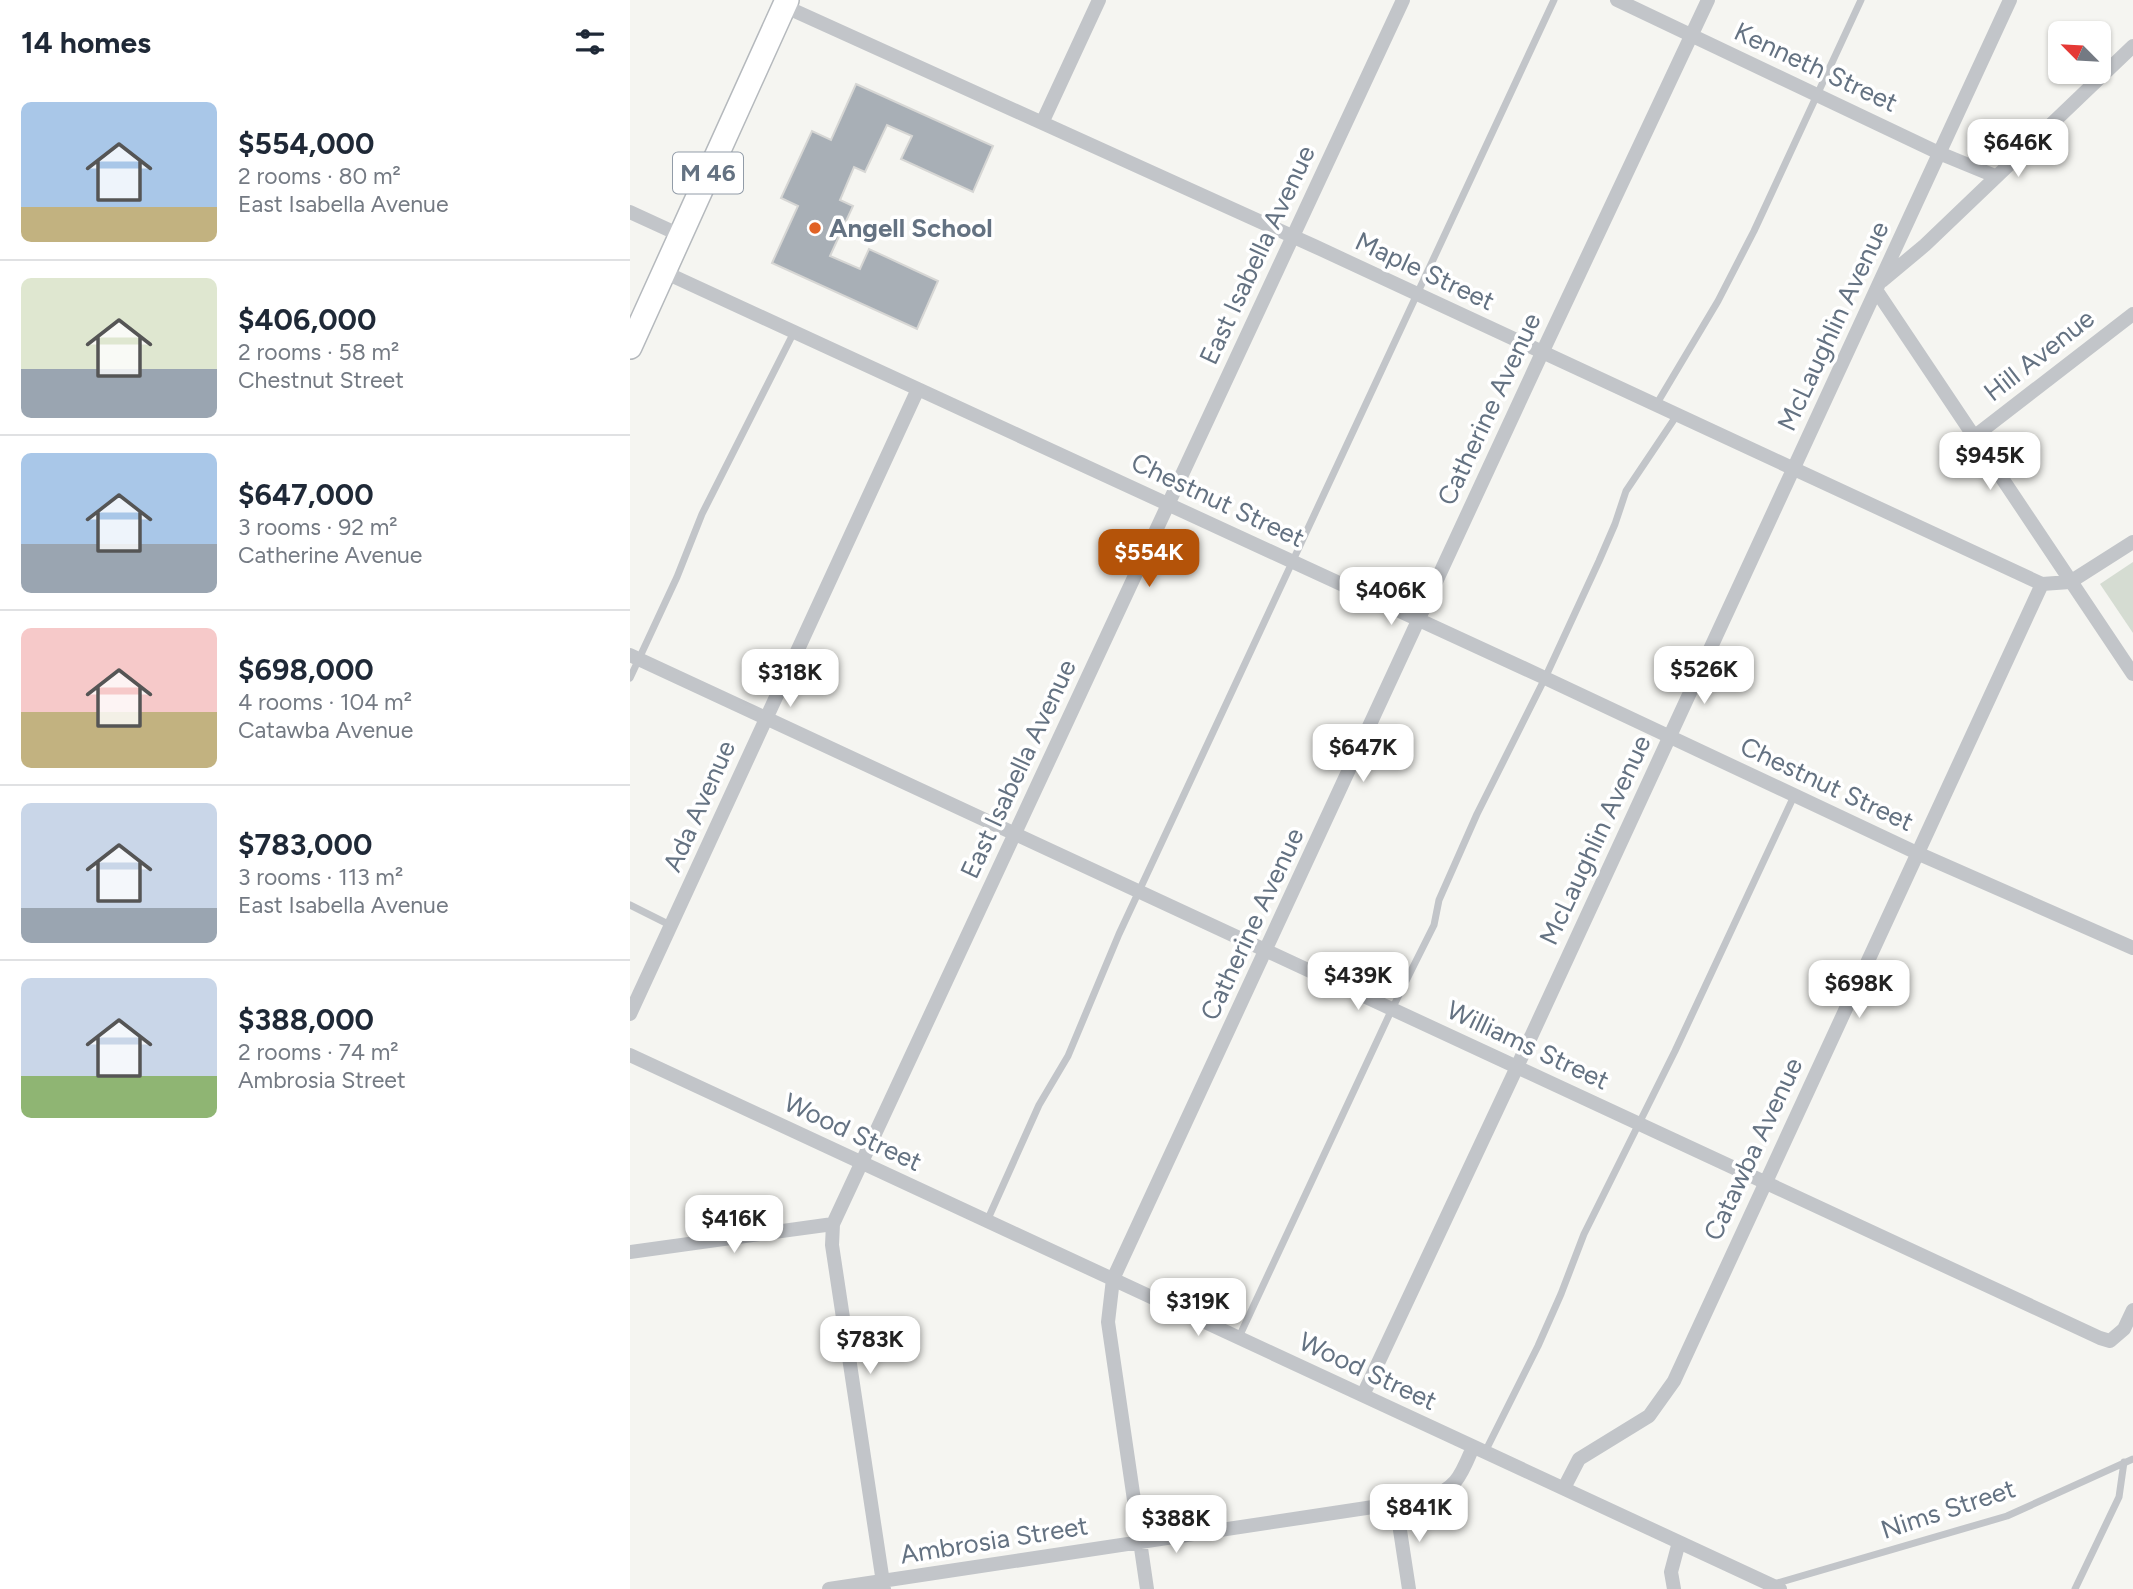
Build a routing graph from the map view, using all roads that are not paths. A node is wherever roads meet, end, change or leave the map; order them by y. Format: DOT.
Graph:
graph roads {
  1 [pos="1099,0"];
  2 [pos="1403,0"];
  3 [pos="1554,0"];
  4 [pos="1617,0"];
  5 [pos="1708,0"];
  6 [pos="1861,0"];
  7 [pos="2010,0"];
  8 [pos="786,3"];
  9 [pos="1691,35"];
  10 [pos="2133,46"];
  11 [pos="1816,93"];
  12 [pos="1042,123"];
  13 [pos="1939,153"];
  14 [pos="1995,176"];
  15 [pos="630,212"];
  16 [pos="680,235"];
  17 [pos="1292,238"];
  18 [pos="664,272"];
  19 [pos="1877,287"];
  20 [pos="1418,295"];
  21 [pos="2133,314"];
  22 [pos="794,332"];
  23 [pos="630,347"];
  24 [pos="1542,352"];
  25 [pos="918,389"];
  26 [pos="1656,405"];
  27 [pos="1677,415"];
  28 [pos="1975,436"];
  29 [pos="1793,469"];
  30 [pos="1169,504"];
  31 [pos="2133,542"];
  32 [pos="1293,562"];
  33 [pos="2070,582"];
  34 [pos="2042,584"];
  35 [pos="1419,621"];
  36 [pos="634,657"];
  37 [pos="2133,674"];
  38 [pos="630,678"];
  39 [pos="1545,678"];
  40 [pos="766,718"];
  41 [pos="1670,738"];
  42 [pos="1794,796"];
  43 [pos="1016,833"];
  44 [pos="1917,853"];
  45 [pos="1139,892"];
  46 [pos="630,905"];
  47 [pos="671,926"];
  48 [pos="2133,948"];
  49 [pos="1266,951"];
  50 [pos="1392,1009"];
  51 [pos="630,1013"];
  52 [pos="630,1055"];
  53 [pos="1517,1067"];
  54 [pos="1638,1124"];
  55 [pos="862,1164"];
  56 [pos="1764,1182"];
  57 [pos="986,1222"];
  58 [pos="834,1224"];
  59 [pos="630,1252"];
  60 [pos="1113,1279"];
  61 [pos="2133,1310"];
  62 [pos="1239,1337"];
  63 [pos="1363,1395"];
  64 [pos="1479,1449"];
  65 [pos="2133,1459"];
  66 [pos="2124,1462"];
  67 [pos="1564,1488"];
  68 [pos="1396,1504"];
  69 [pos="1679,1542"];
  70 [pos="1140,1543"];
  71 [pos="884,1586"];
  72 [pos="1776,1587"];
  73 [pos="829,1589"];
  74 [pos="1147,1589"];
  75 [pos="1409,1589"];
  76 [pos="1674,1589"];
  77 [pos="2075,1589"];
  1 -- 12 [label="street"];
  2 -- 17 [label="street, East Isabella Avenue"];
  3 -- 20 [label="lane"];
  4 -- 9 [label="street, Kenneth Street"];
  5 -- 9 [label="street, Catherine Avenue"];
  6 -- 11 [label="lane"];
  7 -- 13 [label="street, McLaughlin Avenue"];
  8 -- 12 [label="street, Maple Street"];
  8 -- 16 [label="main road, M 46"];
  9 -- 11 [label="street, Kenneth Street"];
  9 -- 24 [label="street, Catherine Avenue"];
  10 -- 14 [label="street"];
  11 -- 13 [label="street, Kenneth Street"];
  11 -- 26 [label="lane"];
  12 -- 17 [label="street, Maple Street"];
  13 -- 14 [label="street, Kenneth Street"];
  13 -- 19 [label="street, McLaughlin Avenue"];
  14 -- 19 [label="street"];
  15 -- 16 [label="street"];
  16 -- 18 [label="main road, M 46"];
  17 -- 20 [label="street, Maple Street"];
  17 -- 30 [label="street, East Isabella Avenue"];
  18 -- 22 [label="street, Chestnut Street"];
  18 -- 23 [label="main road, M 46"];
  19 -- 28 [label="street"];
  19 -- 29 [label="street, McLaughlin Avenue"];
  20 -- 24 [label="street, Maple Street"];
  20 -- 32 [label="lane"];
  21 -- 28 [label="street, Hill Avenue"];
  22 -- 25 [label="street, Chestnut Street"];
  22 -- 36 [label="lane"];
  24 -- 26 [label="street, Maple Street"];
  24 -- 35 [label="street, Catherine Avenue"];
  25 -- 30 [label="street, Chestnut Street"];
  25 -- 40 [label="street, Ada Avenue"];
  26 -- 27 [label="street, Maple Street"];
  27 -- 29 [label="street, Maple Street"];
  27 -- 39 [label="lane"];
  28 -- 33 [label="street"];
  29 -- 34 [label="street, Maple Street"];
  29 -- 41 [label="street, McLaughlin Avenue"];
  30 -- 32 [label="street, Chestnut Street"];
  30 -- 43 [label="street, East Isabella Avenue"];
  31 -- 33 [label="street"];
  32 -- 35 [label="street, Chestnut Street"];
  32 -- 45 [label="lane"];
  33 -- 34 [label="street"];
  33 -- 37 [label="street"];
  34 -- 44 [label="street, Catawba Avenue"];
  35 -- 39 [label="street, Chestnut Street"];
  35 -- 49 [label="street, Catherine Avenue"];
  36 -- 38 [label="lane"];
  36 -- 40 [label="street, Williams Street"];
  39 -- 41 [label="street, Chestnut Street"];
  39 -- 50 [label="lane"];
  40 -- 43 [label="street, Williams Street"];
  40 -- 47 [label="street, Ada Avenue"];
  41 -- 42 [label="street, Chestnut Street"];
  41 -- 53 [label="street, McLaughlin Avenue"];
  42 -- 44 [label="street, Chestnut Street"];
  42 -- 54 [label="lane"];
  43 -- 45 [label="street, Williams Street"];
  43 -- 55 [label="street, East Isabella Avenue"];
  44 -- 48 [label="street, Chestnut Street"];
  44 -- 56 [label="street, Catawba Avenue"];
  45 -- 49 [label="street, Williams Street"];
  45 -- 57 [label="lane"];
  46 -- 47 [label="lane"];
  47 -- 51 [label="street, Ada Avenue"];
  49 -- 50 [label="street, Williams Street"];
  49 -- 60 [label="street, Catherine Avenue"];
  50 -- 53 [label="street, Williams Street"];
  50 -- 62 [label="lane"];
  52 -- 55 [label="street, Wood Street"];
  53 -- 54 [label="street, Williams Street"];
  53 -- 63 [label="street, McLaughlin Avenue"];
  54 -- 56 [label="street, Williams Street"];
  54 -- 64 [label="lane"];
  55 -- 57 [label="street, Wood Street"];
  55 -- 58 [label="street, East Isabella Avenue"];
  56 -- 61 [label="street, Williams Street"];
  56 -- 67 [label="street, Catawba Avenue"];
  57 -- 60 [label="street, Wood Street"];
  58 -- 59 [label="street"];
  58 -- 71 [label="street, East Isabella Avenue"];
  60 -- 62 [label="street, Wood Street"];
  60 -- 70 [label="street, Catherine Avenue"];
  62 -- 63 [label="street, Wood Street"];
  63 -- 64 [label="street, Wood Street"];
  64 -- 67 [label="street, Wood Street"];
  64 -- 68 [label="street, Ambrosia Street"];
  65 -- 66 [label="lane, Nims Street"];
  66 -- 72 [label="lane, Nims Street"];
  66 -- 77 [label="lane"];
  67 -- 69 [label="street, Wood Street"];
  68 -- 70 [label="street, Ambrosia Street"];
  68 -- 75 [label="street"];
  69 -- 72 [label="street, Wood Street"];
  69 -- 76 [label="street"];
  70 -- 71 [label="street, Ambrosia Street"];
  70 -- 74 [label="street, Catherine Avenue"];
  71 -- 73 [label="street, Ambrosia Street"];
}
